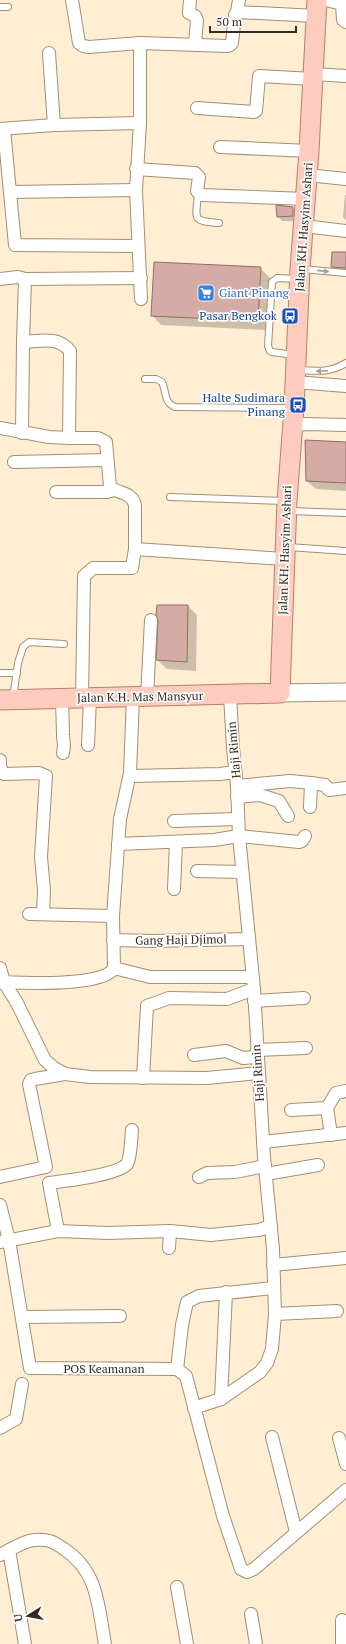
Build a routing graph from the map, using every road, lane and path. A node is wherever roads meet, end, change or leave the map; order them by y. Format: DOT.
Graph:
graph roads {
  1 [pos="72,0"];
  2 [pos="190,0"];
  3 [pos="239,0"];
  4 [pos="344,4"];
  5 [pos="320,5"];
  6 [pos="0,6"];
  7 [pos="8,7"];
  8 [pos="237,12"];
  9 [pos="346,22"];
  10 [pos="140,43"];
  11 [pos="195,44"];
  12 [pos="49,53"];
  13 [pos="313,76"];
  14 [pos="346,76"];
  15 [pos="197,108"];
  16 [pos="140,123"];
  17 [pos="54,125"];
  18 [pos="2,129"];
  19 [pos="220,147"];
  20 [pos="309,151"];
  21 [pos="136,169"];
  22 [pos="307,175"];
  23 [pos="346,179"];
  24 [pos="136,190"];
  25 [pos="10,192"];
  26 [pos="198,194"];
  27 [pos="306,199"];
  28 [pos="219,223"];
  29 [pos="304,226"];
  30 [pos="346,231"];
  31 [pos="138,246"];
  32 [pos="346,273"];
  33 [pos="300,274"];
  34 [pos="141,278"];
  35 [pos="0,279"];
  36 [pos="25,279"];
  37 [pos="141,299"];
  38 [pos="23,342"];
  39 [pos="346,363"];
  40 [pos="296,369"];
  41 [pos="145,379"];
  42 [pos="346,386"];
  43 [pos="293,417"];
  44 [pos="346,425"];
  45 [pos="0,428"];
  46 [pos="22,433"];
  47 [pos="69,438"];
  48 [pos="107,460"];
  49 [pos="14,462"];
  50 [pos="114,490"];
  51 [pos="56,492"];
  52 [pos="170,497"];
  53 [pos="286,506"];
  54 [pos="346,513"];
  55 [pos="135,549"];
  56 [pos="346,551"];
  57 [pos="284,553"];
  58 [pos="151,620"];
  59 [pos="64,644"];
  60 [pos="0,673"];
  61 [pos="17,673"];
  62 [pos="346,692"];
  63 [pos="280,693"];
  64 [pos="230,695"];
  65 [pos="140,697"];
  66 [pos="62,698"];
  67 [pos="86,698"];
  68 [pos="6,700"];
  69 [pos="88,745"];
  70 [pos="63,753"];
  71 [pos="0,760"];
  72 [pos="235,772"];
  73 [pos="130,776"];
  74 [pos="311,782"];
  75 [pos="346,788"];
  76 [pos="237,792"];
  77 [pos="310,807"];
  78 [pos="288,816"];
  79 [pos="238,819"];
  80 [pos="174,821"];
  81 [pos="239,836"];
  82 [pos="305,836"];
  83 [pos="176,842"];
  84 [pos="118,844"];
  85 [pos="197,871"];
  86 [pos="242,872"];
  87 [pos="174,888"];
  88 [pos="29,914"];
  89 [pos="43,914"];
  90 [pos="113,916"];
  91 [pos="248,939"];
  92 [pos="113,940"];
  93 [pos="0,968"];
  94 [pos="114,968"];
  95 [pos="2,982"];
  96 [pos="253,983"];
  97 [pos="304,998"];
  98 [pos="254,1001"];
  99 [pos="306,1048"];
  100 [pos="257,1054"];
  101 [pos="194,1055"];
  102 [pos="258,1073"];
  103 [pos="65,1074"];
  104 [pos="143,1078"];
  105 [pos="346,1091"];
  106 [pos="327,1108"];
  107 [pos="291,1110"];
  108 [pos="132,1130"];
  109 [pos="346,1133"];
  110 [pos="331,1135"];
  111 [pos="263,1142"];
  112 [pos="318,1165"];
  113 [pos="265,1170"];
  114 [pos="0,1177"];
  115 [pos="199,1177"];
  116 [pos="0,1205"];
  117 [pos="271,1226"];
  118 [pos="58,1231"];
  119 [pos="170,1231"];
  120 [pos="4,1241"];
  121 [pos="169,1248"];
  122 [pos="346,1258"];
  123 [pos="273,1265"];
  124 [pos="274,1288"];
  125 [pos="226,1292"];
  126 [pos="337,1312"];
  127 [pos="275,1314"];
  128 [pos="120,1316"];
  129 [pos="22,1317"];
  130 [pos="177,1369"];
  131 [pos="22,1384"];
  132 [pos="222,1399"];
  133 [pos="195,1413"];
  134 [pos="0,1428"];
  135 [pos="272,1437"];
  136 [pos="339,1438"];
  137 [pos="345,1457"];
  138 [pos="346,1490"];
  139 [pos="296,1532"];
  140 [pos="4,1553"];
  141 [pos="177,1587"];
  142 [pos="251,1614"];
  143 [pos="342,1620"];
  144 [pos="25,1644"];
  145 [pos="105,1644"];
  146 [pos="187,1644"];
  147 [pos="256,1644"];
  148 [pos="342,1644"];
  1 -- 10 [label="street"];
  2 -- 11 [label="street"];
  3 -- 8 [label="street"];
  4 -- 5 [label="street"];
  4 -- 9 [label="street"];
  5 -- 8 [label="street"];
  5 -- 13 [label="main road, Jalan KH. Hasyim Ashari"];
  6 -- 7 [label="lane"];
  8 -- 11 [label="street"];
  10 -- 11 [label="street"];
  10 -- 16 [label="street"];
  12 -- 17 [label="street"];
  13 -- 14 [label="street"];
  13 -- 15 [label="street"];
  13 -- 20 [label="main road, Jalan KH. Hasyim Ashari"];
  16 -- 17 [label="street"];
  16 -- 21 [label="street"];
  17 -- 18 [label="street"];
  18 -- 25 [label="street"];
  19 -- 20 [label="street"];
  20 -- 22 [label="main road, Jalan KH. Hasyim Ashari"];
  21 -- 24 [label="street"];
  21 -- 26 [label="street"];
  22 -- 23 [label="street"];
  22 -- 27 [label="main road, Jalan KH. Hasyim Ashari"];
  24 -- 25 [label="street"];
  24 -- 31 [label="street"];
  25 -- 31 [label="street"];
  26 -- 27 [label="street"];
  26 -- 28 [label="lane"];
  27 -- 29 [label="main road, Jalan KH. Hasyim Ashari"];
  29 -- 30 [label="street"];
  29 -- 33 [label="main road, Jalan KH. Hasyim Ashari"];
  31 -- 34 [label="street"];
  33 -- 32 [label="lane, one-way"];
  33 -- 40 [label="main road, Jalan KH. Hasyim Ashari"];
  33 -- 40 [label="lane"];
  34 -- 36 [label="street"];
  34 -- 37 [label="street"];
  35 -- 36 [label="street"];
  36 -- 38 [label="street"];
  38 -- 46 [label="street"];
  38 -- 47 [label="street"];
  39 -- 40 [label="lane, one-way"];
  40 -- 42 [label="street"];
  40 -- 43 [label="main road, Jalan KH. Hasyim Ashari"];
  41 -- 43 [label="lane"];
  43 -- 44 [label="street"];
  43 -- 53 [label="main road, Jalan KH. Hasyim Ashari"];
  45 -- 46 [label="street"];
  46 -- 47 [label="street"];
  47 -- 48 [label="street"];
  48 -- 49 [label="street"];
  48 -- 50 [label="street"];
  50 -- 51 [label="street"];
  50 -- 55 [label="street"];
  52 -- 53 [label="lane"];
  53 -- 54 [label="lane"];
  53 -- 57 [label="main road, Jalan KH. Hasyim Ashari"];
  55 -- 57 [label="street"];
  55 -- 67 [label="street"];
  56 -- 57 [label="lane"];
  57 -- 63 [label="main road, Jalan KH. Hasyim Ashari"];
  58 -- 65 [label="street"];
  59 -- 61 [label="lane"];
  60 -- 61 [label="lane"];
  61 -- 68 [label="lane"];
  62 -- 63 [label="main road"];
  63 -- 64 [label="main road, Jalan K.H. Mas Mansyur"];
  64 -- 65 [label="main road, Jalan K.H. Mas Mansyur"];
  64 -- 72 [label="street, Haji Rimin"];
  65 -- 67 [label="main road, Jalan K.H. Mas Mansyur"];
  65 -- 73 [label="street"];
  66 -- 67 [label="main road, Jalan K.H. Mas Mansyur"];
  66 -- 68 [label="main road, Jalan K.H. Mas Mansyur"];
  66 -- 70 [label="street"];
  67 -- 69 [label="street"];
  71 -- 89 [label="street"];
  72 -- 73 [label="street"];
  72 -- 76 [label="street, Haji Rimin"];
  73 -- 84 [label="street"];
  74 -- 75 [label="street"];
  74 -- 76 [label="street"];
  74 -- 77 [label="street"];
  76 -- 78 [label="street"];
  76 -- 79 [label="street, Haji Rimin"];
  79 -- 80 [label="street"];
  79 -- 81 [label="street, Haji Rimin"];
  81 -- 82 [label="street"];
  81 -- 83 [label="street"];
  81 -- 86 [label="street, Haji Rimin"];
  83 -- 84 [label="street"];
  83 -- 87 [label="street"];
  84 -- 90 [label="street"];
  85 -- 86 [label="street"];
  86 -- 91 [label="street, Haji Rimin"];
  88 -- 89 [label="street"];
  89 -- 90 [label="street"];
  90 -- 92 [label="street"];
  91 -- 92 [label="street, Gang Haji Djimol"];
  91 -- 96 [label="street, Haji Rimin"];
  92 -- 94 [label="street"];
  93 -- 95 [label="street"];
  94 -- 95 [label="street"];
  94 -- 96 [label="street"];
  95 -- 103 [label="street"];
  96 -- 98 [label="street, Haji Rimin"];
  96 -- 104 [label="street"];
  97 -- 98 [label="street"];
  98 -- 100 [label="street, Haji Rimin"];
  99 -- 100 [label="street"];
  100 -- 101 [label="street"];
  100 -- 102 [label="street, Haji Rimin"];
  102 -- 104 [label="street"];
  102 -- 111 [label="street, Haji Rimin"];
  103 -- 104 [label="street"];
  103 -- 114 [label="street"];
  105 -- 106 [label="street"];
  106 -- 107 [label="street"];
  106 -- 110 [label="street"];
  108 -- 118 [label="street"];
  109 -- 110 [label="street"];
  110 -- 111 [label="street"];
  111 -- 113 [label="street, Haji Rimin"];
  112 -- 113 [label="street"];
  113 -- 115 [label="street"];
  113 -- 117 [label="street, Haji Rimin"];
  116 -- 120 [label="street"];
  117 -- 119 [label="street"];
  117 -- 123 [label="street, Haji Rimin"];
  118 -- 119 [label="street"];
  118 -- 120 [label="street"];
  119 -- 121 [label="street"];
  120 -- 129 [label="street"];
  122 -- 123 [label="street"];
  123 -- 124 [label="street, Haji Rimin"];
  124 -- 125 [label="street"];
  124 -- 127 [label="street, Haji Rimin"];
  125 -- 130 [label="street"];
  125 -- 132 [label="street"];
  126 -- 127 [label="street"];
  127 -- 132 [label="street, Haji Rimin"];
  128 -- 129 [label="street"];
  129 -- 130 [label="street, POS Keamanan"];
  130 -- 133 [label="street"];
  131 -- 134 [label="street"];
  132 -- 133 [label="street, Haji Rimin"];
  133 -- 139 [label="street"];
  135 -- 139 [label="street"];
  136 -- 137 [label="street"];
  138 -- 139 [label="street"];
  140 -- 144 [label="street"];
  140 -- 145 [label="street"];
  141 -- 146 [label="street"];
  142 -- 147 [label="street"];
  143 -- 148 [label="street"];
}
